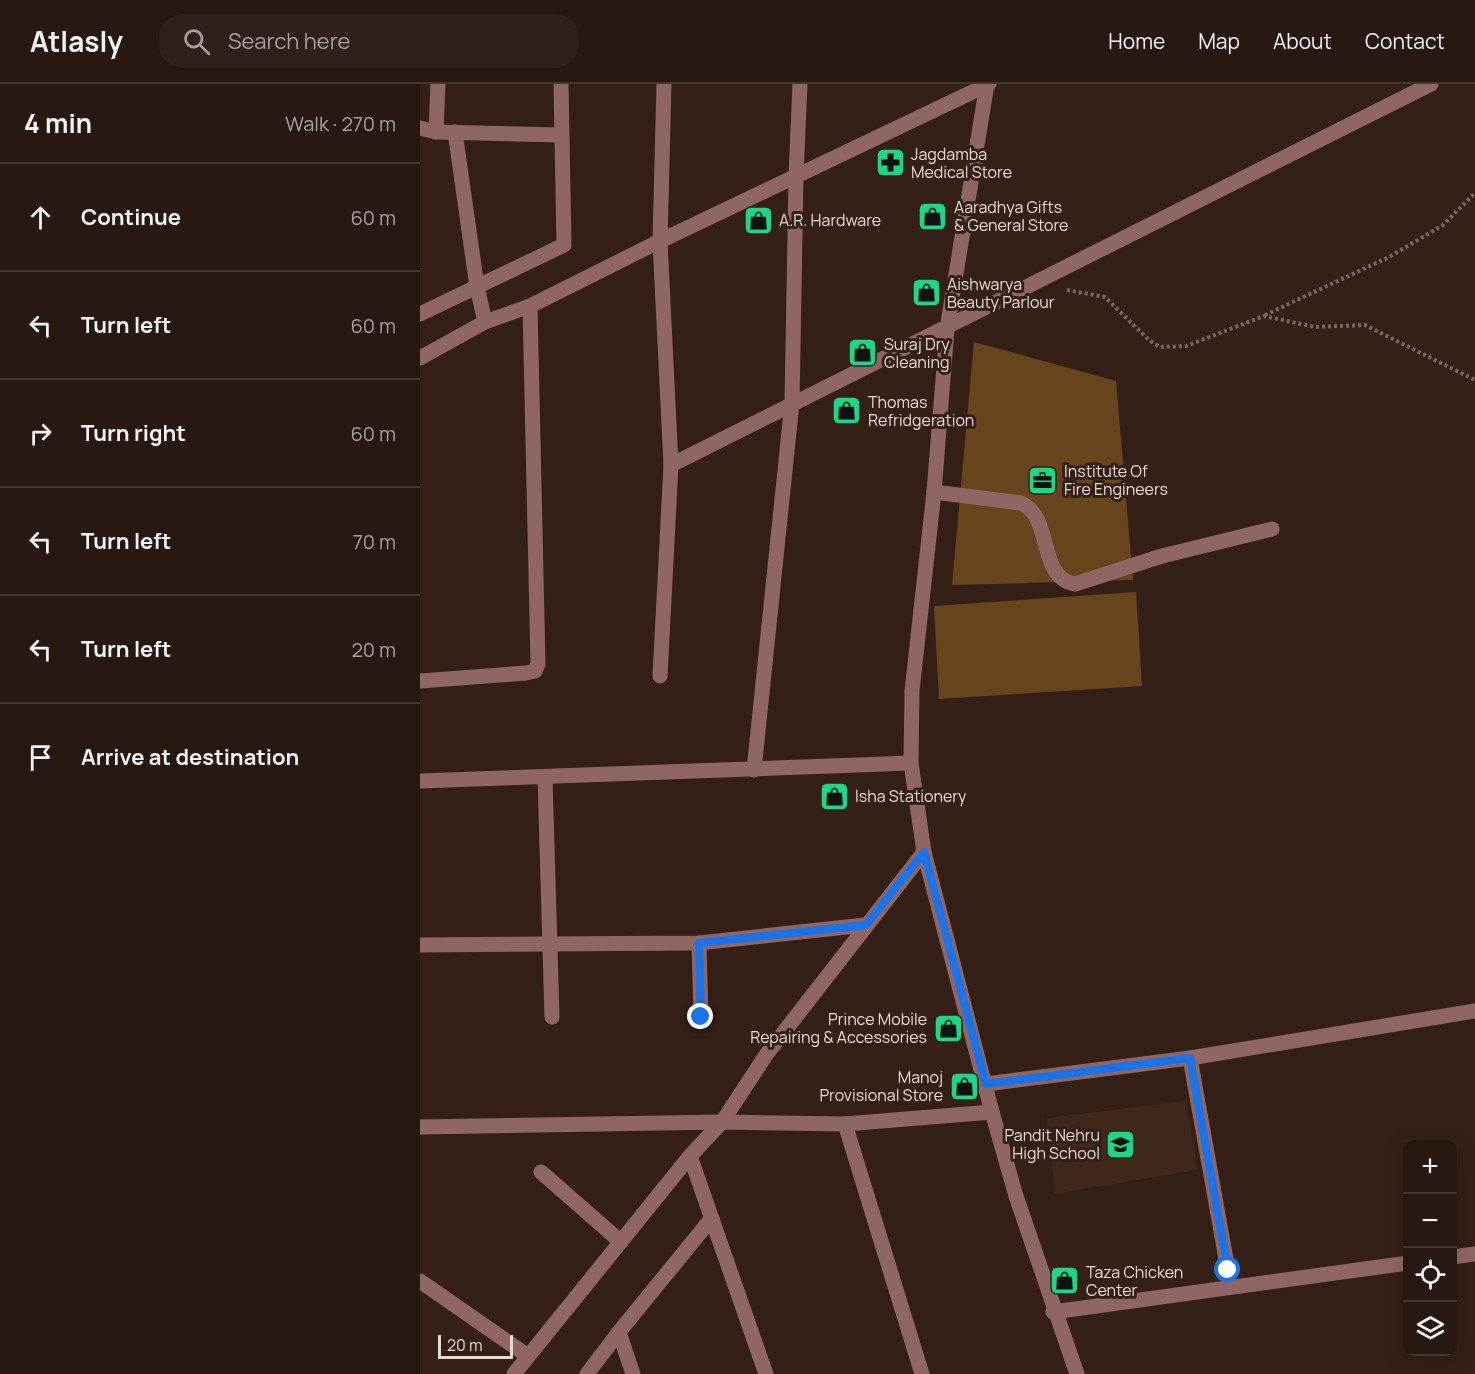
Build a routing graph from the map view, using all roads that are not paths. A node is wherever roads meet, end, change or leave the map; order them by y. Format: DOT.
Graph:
graph roads {
  1 [pos="438,84"];
  2 [pos="561,84"];
  3 [pos="664,84"];
  4 [pos="800,84"];
  5 [pos="1431,84"];
  6 [pos="987,85"];
  7 [pos="420,128"];
  8 [pos="436,132"];
  9 [pos="455,132"];
  10 [pos="560,135"];
  11 [pos="796,176"];
  12 [pos="660,241"];
  13 [pos="477,287"];
  14 [pos="530,306"];
  15 [pos="420,314"];
  16 [pos="486,322"];
  17 [pos="947,328"];
  18 [pos="420,358"];
  19 [pos="792,403"];
  20 [pos="670,465"];
  21 [pos="934,492"];
  22 [pos="1272,528"];
  23 [pos="660,676"];
  24 [pos="420,681"];
  25 [pos="911,763"];
  26 [pos="754,770"];
  27 [pos="545,778"];
  28 [pos="420,781"];
  29 [pos="924,852"];
  30 [pos="866,925"];
  31 [pos="699,943"];
  32 [pos="420,945"];
  33 [pos="550,946"];
  34 [pos="1475,1011"];
  35 [pos="552,1017"];
  36 [pos="701,1017"];
  37 [pos="1190,1058"];
  38 [pos="986,1084"];
  39 [pos="992,1112"];
  40 [pos="722,1122"];
  41 [pos="845,1124"];
  42 [pos="420,1127"];
  43 [pos="690,1156"];
  44 [pos="541,1172"];
  45 [pos="712,1218"];
  46 [pos="621,1242"];
  47 [pos="1475,1254"];
  48 [pos="1457,1256"];
  49 [pos="1403,1264"];
  50 [pos="1228,1270"];
  51 [pos="420,1281"];
  52 [pos="1053,1312"];
  53 [pos="619,1332"];
  54 [pos="528,1356"];
  55 [pos="514,1374"];
  56 [pos="587,1374"];
  57 [pos="633,1374"];
  58 [pos="766,1374"];
  59 [pos="922,1374"];
  60 [pos="1077,1374"];
  1 -- 8 [label="street"];
  2 -- 10 [label="street"];
  3 -- 12 [label="street"];
  4 -- 11 [label="street"];
  5 -- 17 [label="street"];
  6 -- 11 [label="street"];
  6 -- 17 [label="street"];
  7 -- 8 [label="street"];
  8 -- 9 [label="street"];
  9 -- 10 [label="street"];
  9 -- 13 [label="street"];
  10 -- 13 [label="street"];
  11 -- 12 [label="street"];
  11 -- 19 [label="street"];
  12 -- 14 [label="street"];
  12 -- 20 [label="street"];
  13 -- 15 [label="street"];
  13 -- 16 [label="street"];
  14 -- 16 [label="street"];
  14 -- 24 [label="street"];
  16 -- 18 [label="street"];
  17 -- 19 [label="street"];
  17 -- 21 [label="street"];
  19 -- 20 [label="street"];
  19 -- 26 [label="street"];
  20 -- 23 [label="street"];
  21 -- 22 [label="street"];
  21 -- 25 [label="street"];
  25 -- 26 [label="street"];
  25 -- 29 [label="street"];
  26 -- 27 [label="street"];
  27 -- 28 [label="street"];
  27 -- 33 [label="street"];
  29 -- 30 [label="street"];
  29 -- 38 [label="street"];
  30 -- 31 [label="street"];
  30 -- 40 [label="street"];
  31 -- 33 [label="street"];
  31 -- 36 [label="street"];
  32 -- 33 [label="street"];
  33 -- 35 [label="street"];
  34 -- 37 [label="street"];
  37 -- 38 [label="street"];
  37 -- 50 [label="street"];
  38 -- 39 [label="street"];
  39 -- 41 [label="street"];
  39 -- 52 [label="street"];
  40 -- 41 [label="street"];
  40 -- 42 [label="street"];
  40 -- 43 [label="street"];
  41 -- 59 [label="street"];
  43 -- 45 [label="street"];
  43 -- 46 [label="street"];
  44 -- 46 [label="street"];
  45 -- 53 [label="street"];
  45 -- 58 [label="street"];
  46 -- 54 [label="street"];
  47 -- 48 [label="street"];
  49 -- 52 [label="street"];
  51 -- 54 [label="street"];
  52 -- 60 [label="street"];
  53 -- 56 [label="street"];
  53 -- 57 [label="street"];
  54 -- 55 [label="street"];
}
